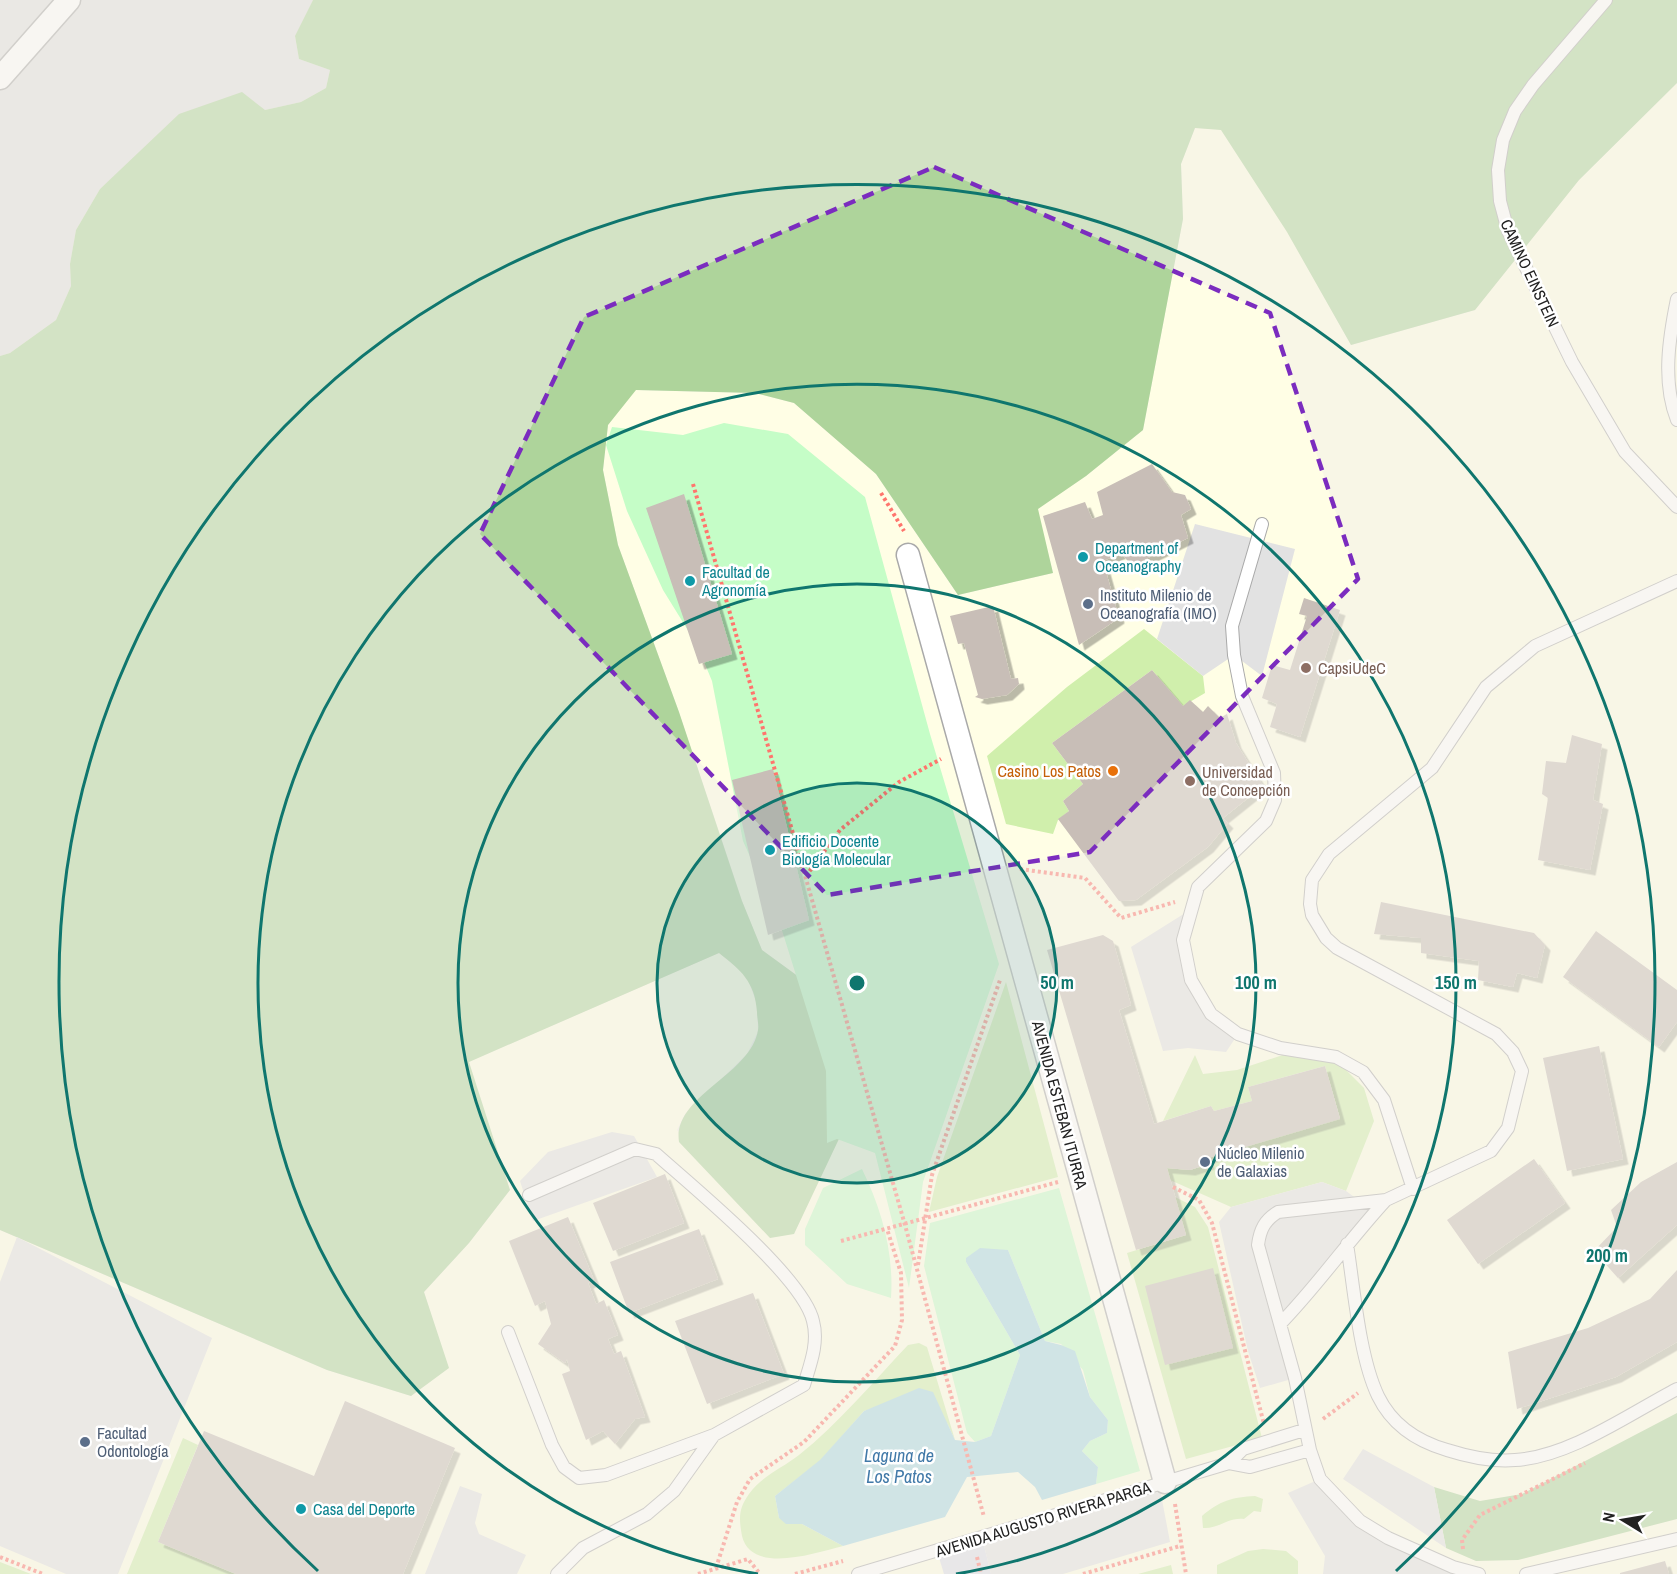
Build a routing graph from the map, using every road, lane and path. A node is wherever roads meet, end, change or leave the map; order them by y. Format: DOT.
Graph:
graph roads {
  1 [pos="69,0"];
  2 [pos="1606,0"];
  3 [pos="0,78"];
  4 [pos="1677,299"];
  5 [pos="1677,420"];
  6 [pos="693,484"];
  7 [pos="1677,507"];
  8 [pos="1262,524"];
  9 [pos="908,555"];
  10 [pos="1677,581"];
  11 [pos="961,747"];
  12 [pos="1014,868"];
  13 [pos="805,877"];
  14 [pos="1194,897"];
  15 [pos="1015,944"];
  16 [pos="1080,1176"];
  17 [pos="1173,1187"];
  18 [pos="1413,1189"];
  19 [pos="529,1195"];
  20 [pos="1386,1200"];
  21 [pos="924,1220"];
  22 [pos="905,1225"];
  23 [pos="886,1229"];
  24 [pos="841,1241"];
  25 [pos="1347,1244"];
  26 [pos="918,1269"];
  27 [pos="1280,1324"];
  28 [pos="508,1332"];
  29 [pos="1372,1383"];
  30 [pos="1677,1389"];
  31 [pos="1319,1422"];
  32 [pos="1265,1427"];
  33 [pos="1304,1430"];
  34 [pos="714,1435"];
  35 [pos="1310,1450"];
  36 [pos="1588,1461"];
  37 [pos="1229,1463"];
  38 [pos="1169,1481"];
  39 [pos="985,1521"];
  40 [pos="1677,1539"];
  41 [pos="1462,1540"];
  42 [pos="1180,1546"];
  43 [pos="0,1557"];
  44 [pos="848,1560"];
  45 [pos="716,1568"];
  46 [pos="44,1574"];
  47 [pos="557,1574"];
  48 [pos="698,1574"];
  49 [pos="760,1574"];
  50 [pos="795,1574"];
  51 [pos="858,1574"];
  52 [pos="1083,1574"];
  53 [pos="1186,1574"];
  54 [pos="1479,1574"];
  55 [pos="1526,1574"];
  1 -- 3 [label="street"];
  2 -- 7 [label="lane, CAMINO EINSTEIN"];
  4 -- 5 [label="lane"];
  6 -- 13 [label="path"];
  8 -- 14 [label="lane"];
  9 -- 11 [label="street, AVENIDA ESTEBAN ITURRA"];
  10 -- 18 [label="lane"];
  11 -- 13 [label="path"];
  11 -- 15 [label="street, AVENIDA ESTEBAN ITURRA"];
  12 -- 14 [label="path"];
  13 -- 22 [label="path"];
  14 -- 18 [label="lane"];
  15 -- 16 [label="street, AVENIDA ESTEBAN ITURRA"];
  15 -- 21 [label="path"];
  16 -- 21 [label="path"];
  16 -- 38 [label="street, AVENIDA ESTEBAN ITURRA"];
  17 -- 32 [label="path"];
  18 -- 20 [label="lane"];
  19 -- 34 [label="lane"];
  20 -- 25 [label="lane"];
  20 -- 27 [label="lane"];
  21 -- 22 [label="path"];
  21 -- 26 [label="path"];
  22 -- 23 [label="path"];
  22 -- 26 [label="path"];
  23 -- 24 [label="path"];
  23 -- 45 [label="path"];
  25 -- 27 [label="lane"];
  25 -- 29 [label="lane"];
  26 -- 39 [label="path"];
  27 -- 33 [label="lane"];
  28 -- 34 [label="lane"];
  29 -- 30 [label="lane"];
  29 -- 31 [label="path"];
  33 -- 35 [label="lane"];
  33 -- 37 [label="lane, AVENIDA AUGUSTO RIVERA PARGA"];
  34 -- 47 [label="lane"];
  35 -- 37 [label="lane, AVENIDA AUGUSTO RIVERA PARGA"];
  35 -- 54 [label="lane"];
  36 -- 41 [label="path"];
  37 -- 38 [label="lane, AVENIDA AUGUSTO RIVERA PARGA"];
  38 -- 42 [label="path"];
  38 -- 51 [label="lane, AVENIDA AUGUSTO RIVERA PARGA"];
  40 -- 55 [label="lane"];
  42 -- 52 [label="path"];
  42 -- 53 [label="path"];
  43 -- 46 [label="path"];
  44 -- 50 [label="path"];
  45 -- 48 [label="path"];
  45 -- 49 [label="path"];
}
